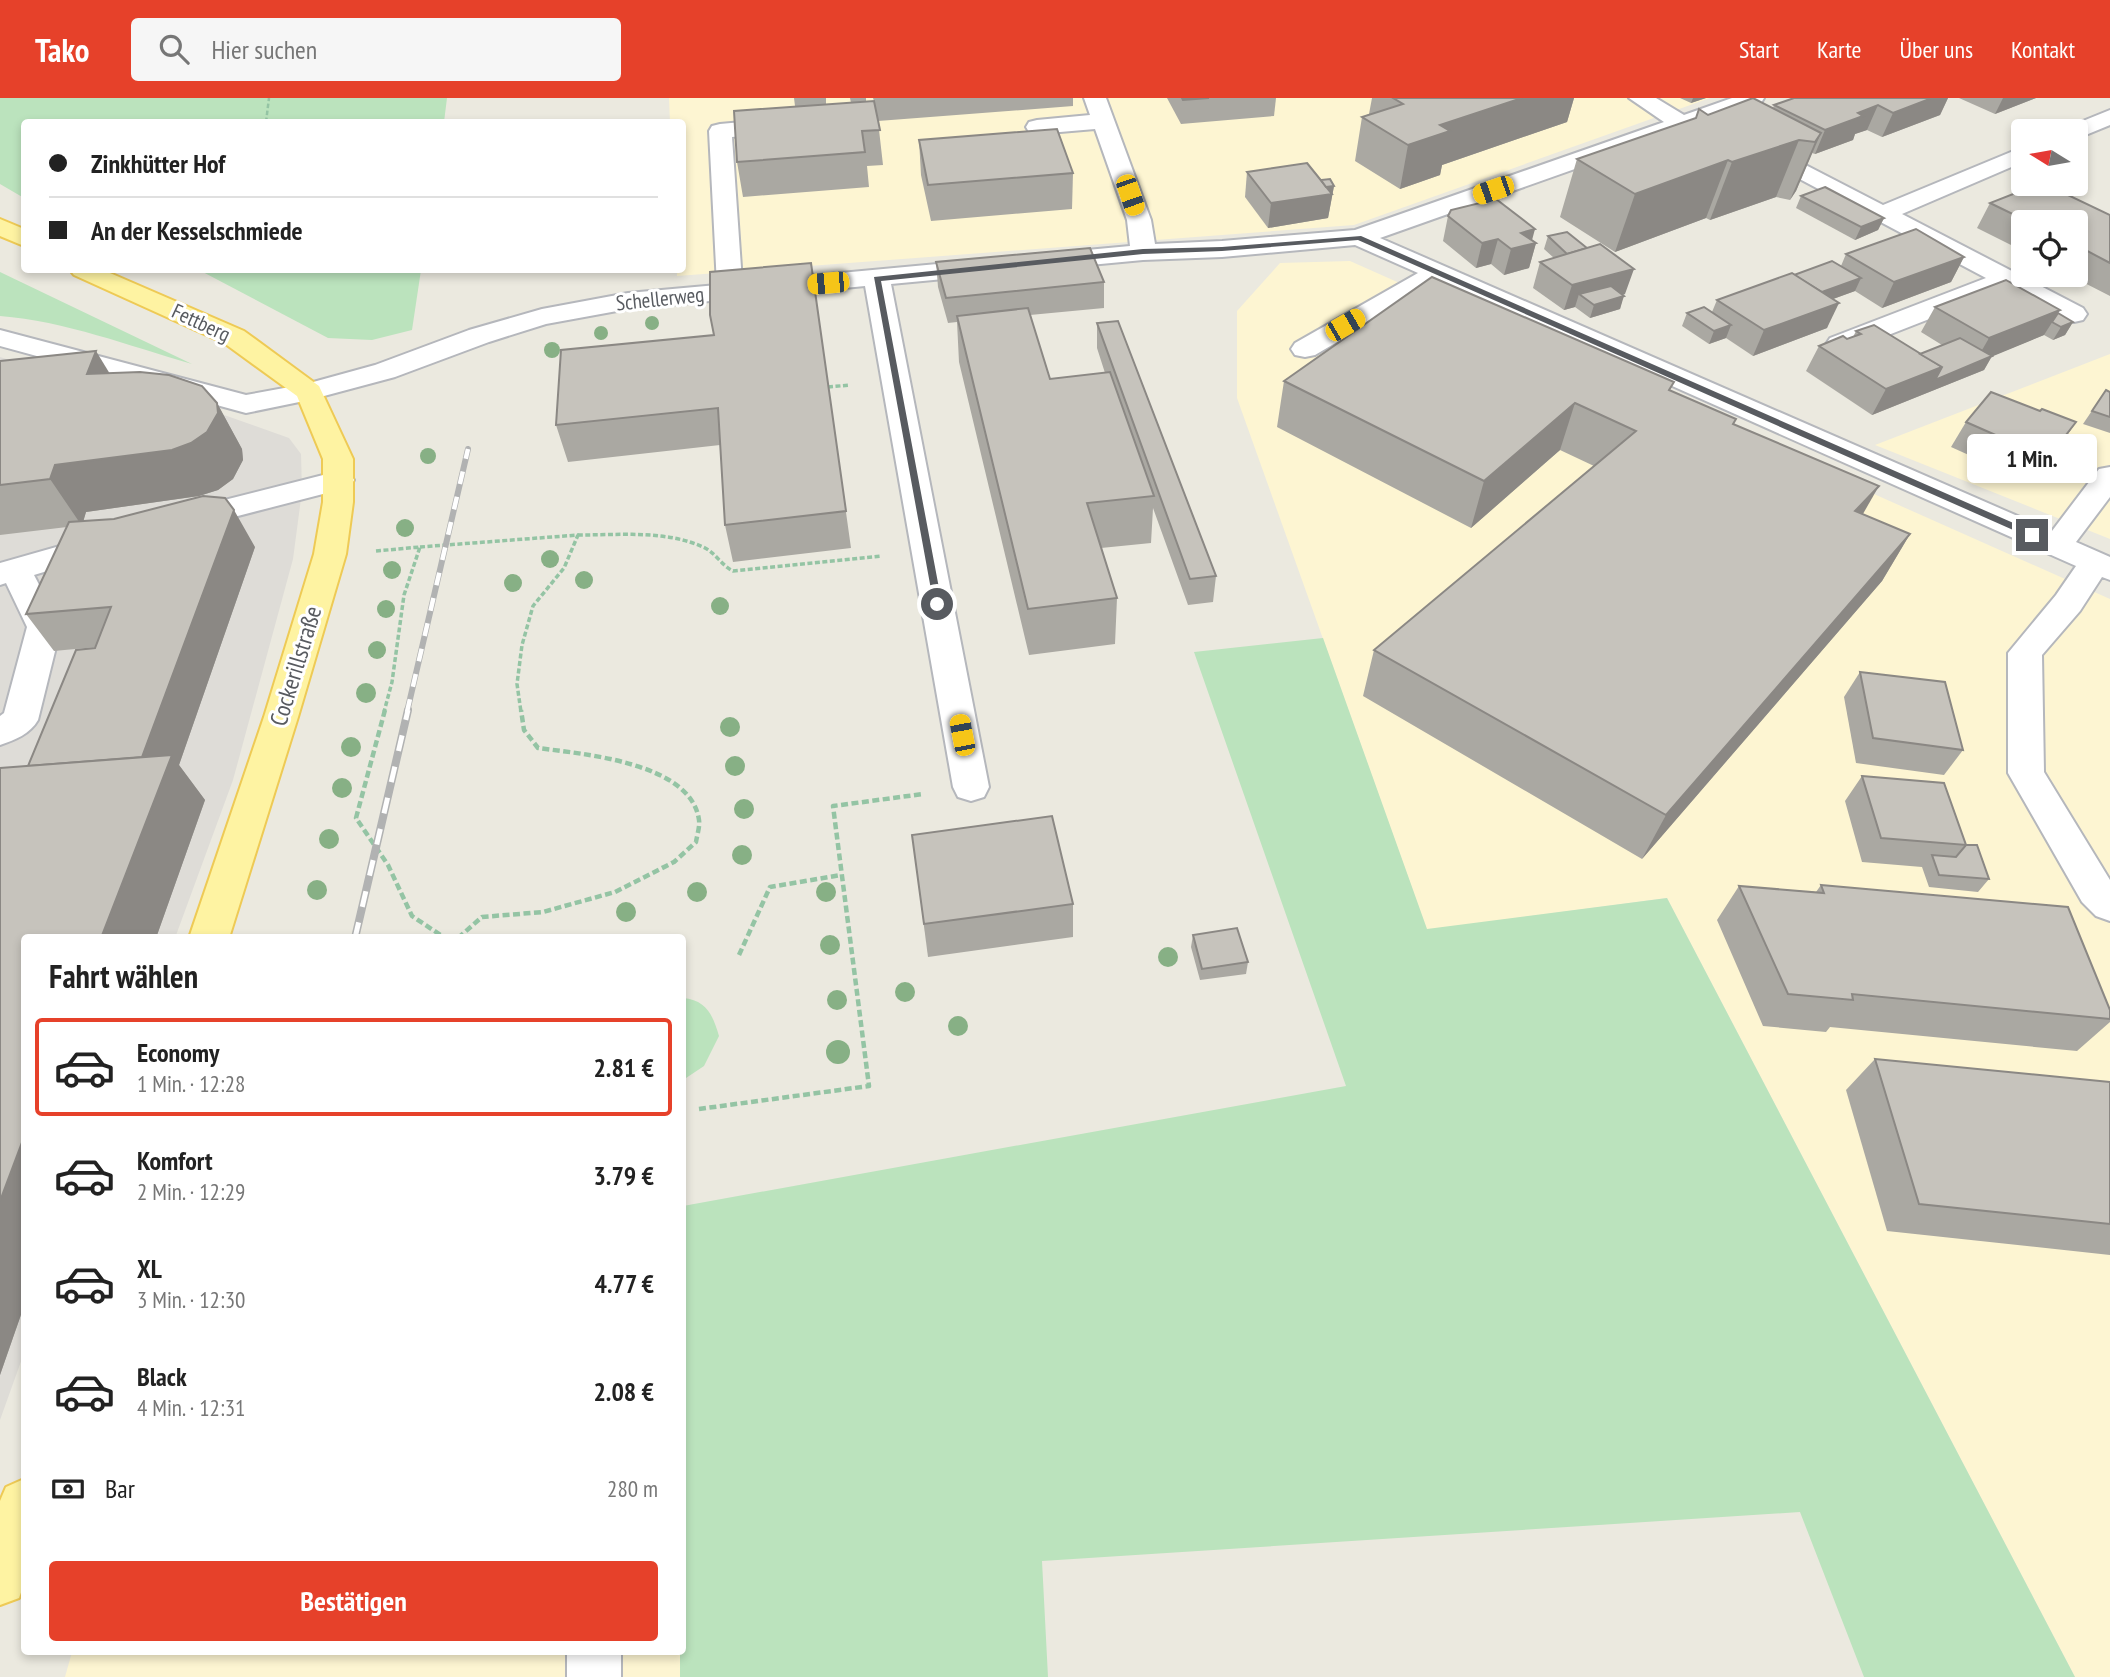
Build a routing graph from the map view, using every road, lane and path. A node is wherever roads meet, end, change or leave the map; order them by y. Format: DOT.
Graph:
graph roads {
  1 [pos="269,98"];
  2 [pos="1095,98"];
  3 [pos="1640,98"];
  4 [pos="1753,98"];
  5 [pos="2110,117"];
  6 [pos="266,119"];
  7 [pos="1691,120"];
  8 [pos="1104,121"];
  9 [pos="806,123"];
  10 [pos="1037,127"];
  11 [pos="2088,127"];
  12 [pos="2011,159"];
  13 [pos="1882,214"];
  14 [pos="0,226"];
  15 [pos="21,237"];
  16 [pos="1359,237"];
  17 [pos="1143,251"];
  18 [pos="1438,272"];
  19 [pos="90,273"];
  20 [pos="877,279"];
  21 [pos="2007,279"];
  22 [pos="730,292"];
  23 [pos="2074,314"];
  24 [pos="0,338"];
  25 [pos="1840,344"];
  26 [pos="1306,349"];
  27 [pos="309,392"];
  28 [pos="2110,476"];
  29 [pos="340,480"];
  30 [pos="578,535"];
  31 [pos="2057,546"];
  32 [pos="420,547"];
  33 [pos="928,551"];
  34 [pos="330,554"];
  35 [pos="2102,566"];
  36 [pos="8,572"];
  37 [pos="0,732"];
  38 [pos="971,787"];
  39 [pos="841,875"];
  40 [pos="2110,905"];
  41 [pos="210,934"];
  42 [pos="439,934"];
  43 [pos="463,934"];
  44 [pos="738,955"];
  45 [pos="699,1110"];
  46 [pos="21,1514"];
  47 [pos="0,1579"];
  48 [pos="594,1655"];
  49 [pos="594,1677"];
  1 -- 6 [label="path"];
  2 -- 8 [label="street"];
  3 -- 7 [label="street"];
  4 -- 7 [label="street, Schellerweg"];
  5 -- 11 [label="street"];
  7 -- 13 [label="street"];
  7 -- 16 [label="street, Schellerweg"];
  8 -- 10 [label="street"];
  8 -- 17 [label="street"];
  9 -- 22 [label="street"];
  12 -- 13 [label="street"];
  13 -- 21 [label="street"];
  14 -- 15 [label="main road"];
  16 -- 17 [label="street, Schellerweg"];
  16 -- 18 [label="street"];
  17 -- 20 [label="street, Schellerweg"];
  18 -- 26 [label="street"];
  18 -- 31 [label="street"];
  19 -- 27 [label="main road, Fettberg"];
  20 -- 22 [label="street, Schellerweg"];
  20 -- 33 [label="street"];
  21 -- 23 [label="street"];
  21 -- 25 [label="street"];
  22 -- 27 [label="street, Schellerweg"];
  24 -- 27 [label="street, Schellerweg"];
  27 -- 29 [label="main road, Cockerillstraße"];
  28 -- 31 [label="street"];
  29 -- 34 [label="main road, Cockerillstraße"];
  29 -- 36 [label="street"];
  30 -- 32 [label="path"];
  30 -- 33 [label="path"];
  30 -- 43 [label="path"];
  31 -- 35 [label="street"];
  32 -- 34 [label="path"];
  32 -- 42 [label="path"];
  33 -- 38 [label="street"];
  34 -- 41 [label="main road, Cockerillstraße"];
  35 -- 40 [label="street"];
  36 -- 37 [label="street"];
  38 -- 39 [label="path"];
  39 -- 44 [label="path"];
  39 -- 45 [label="path"];
  46 -- 47 [label="main road"];
  48 -- 49 [label="street"];
}
